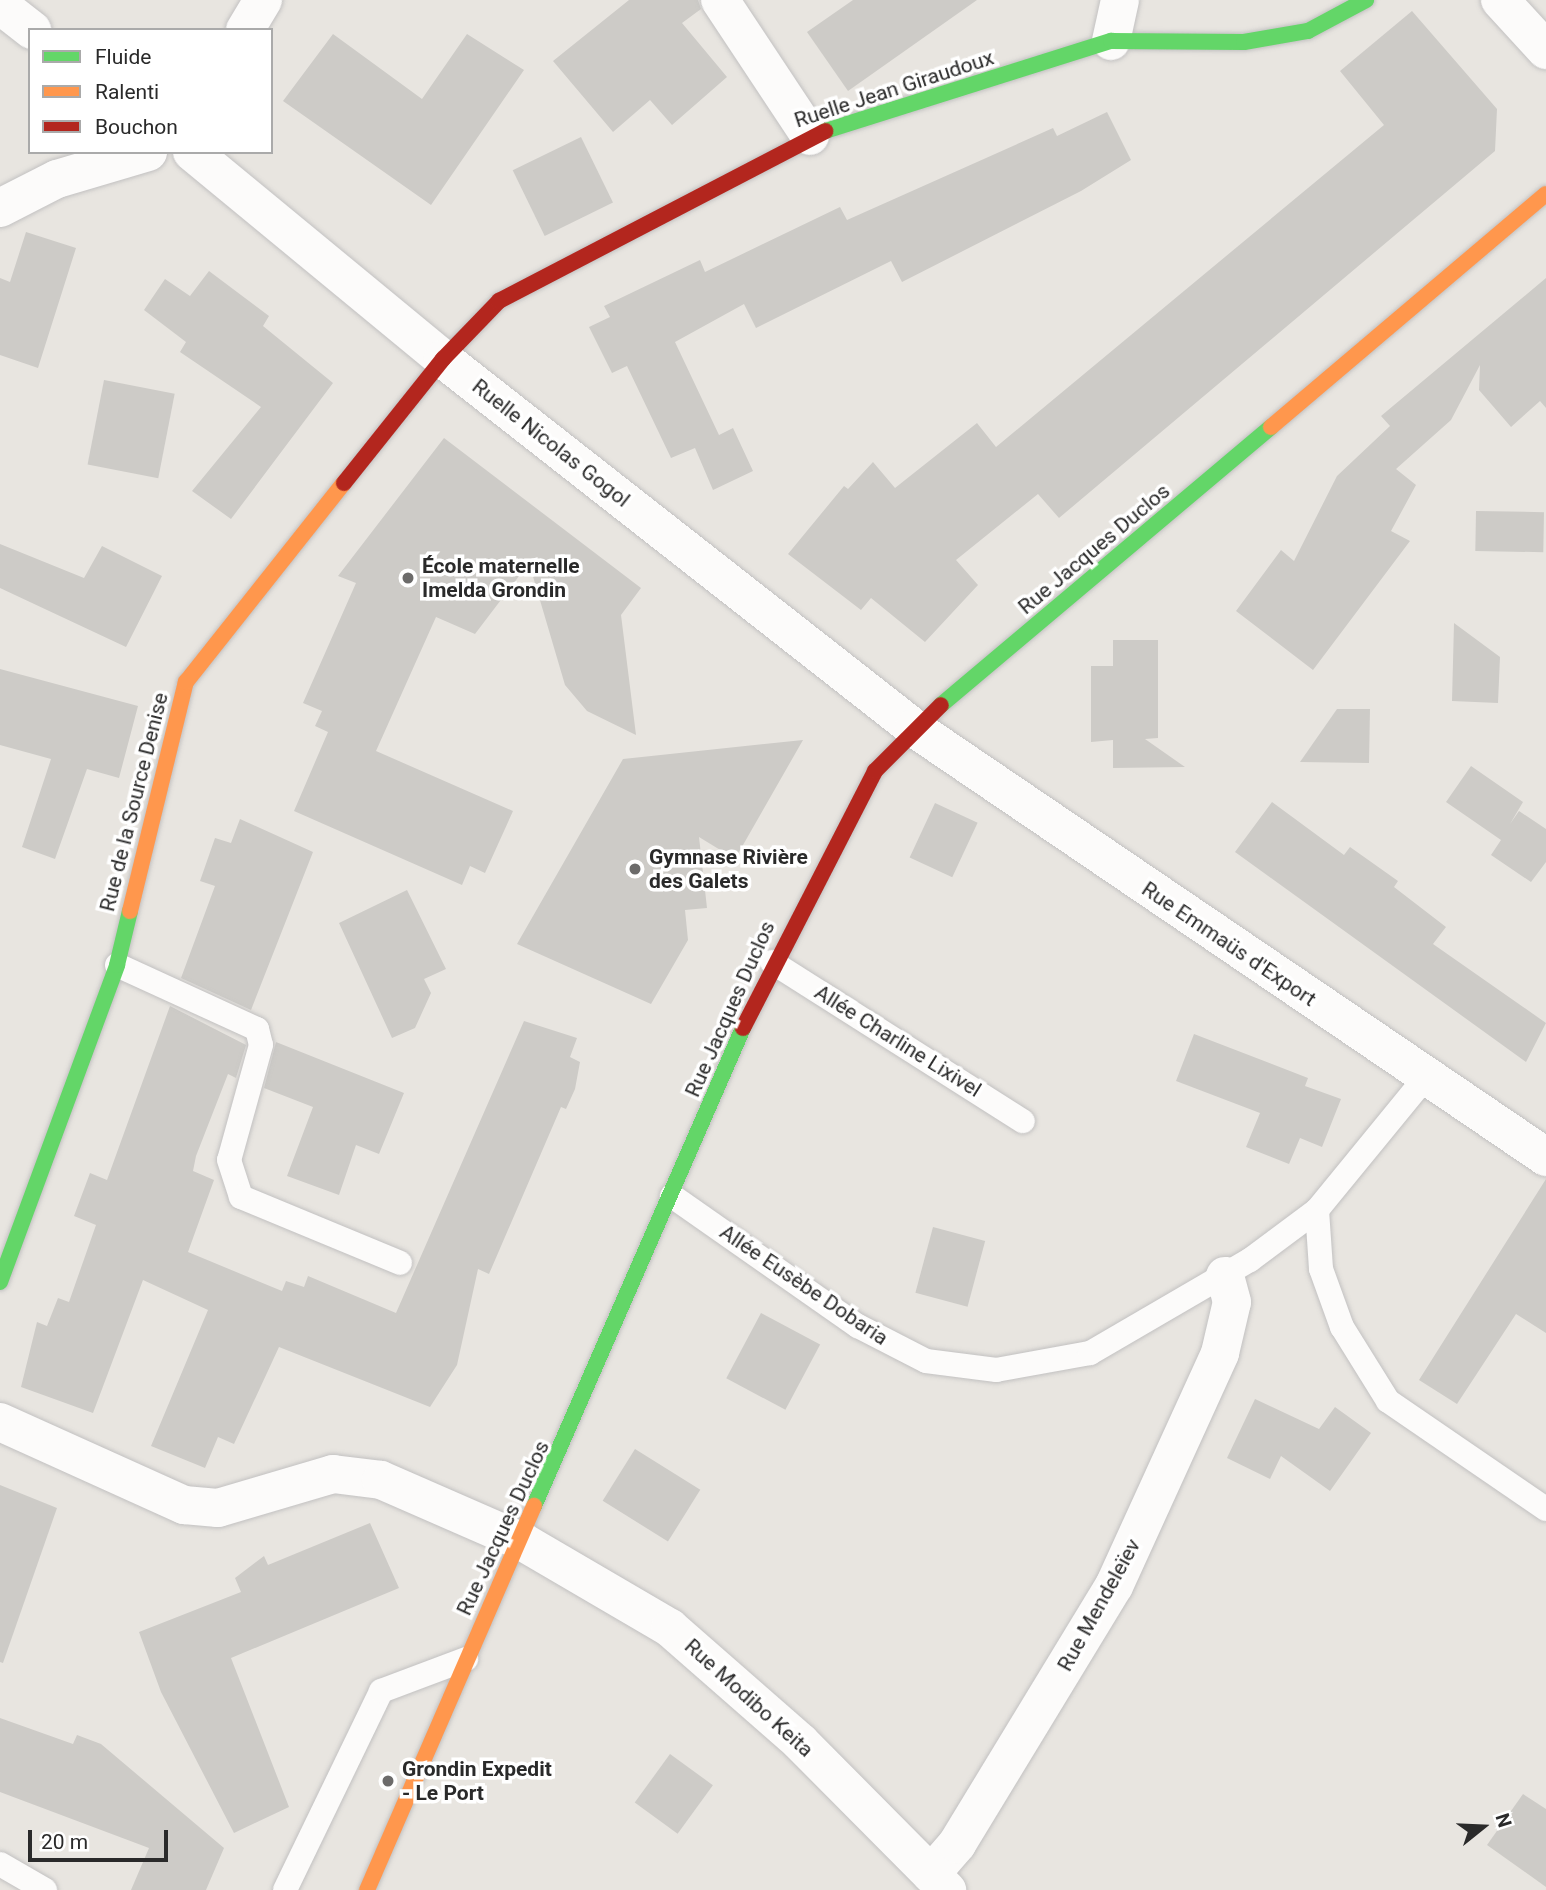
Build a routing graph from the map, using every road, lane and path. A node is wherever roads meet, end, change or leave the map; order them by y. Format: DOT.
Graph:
graph roads {
  1 [pos="262,0"];
  2 [pos="720,0"];
  3 [pos="1120,0"];
  4 [pos="1366,0"];
  5 [pos="1500,0"];
  6 [pos="0,5"];
  7 [pos="29,28"];
  8 [pos="247,28"];
  9 [pos="1111,41"];
  10 [pos="1546,50"];
  11 [pos="810,136"];
  12 [pos="141,154"];
  13 [pos="194,154"];
  14 [pos="1546,194"];
  15 [pos="0,208"];
  16 [pos="443,359"];
  17 [pos="915,728"];
  18 [pos="772,962"];
  19 [pos="117,965"];
  20 [pos="1424,1078"];
  21 [pos="1023,1121"];
  22 [pos="1546,1157"];
  23 [pos="672,1196"];
  24 [pos="1317,1210"];
  25 [pos="400,1263"];
  26 [pos="1225,1276"];
  27 [pos="0,1282"];
  28 [pos="0,1422"];
  29 [pos="1546,1509"];
  30 [pos="523,1542"];
  31 [pos="466,1659"];
  32 [pos="0,1864"];
  33 [pos="939,1882"];
  34 [pos="45,1890"];
  35 [pos="285,1890"];
  36 [pos="367,1890"];
  1 -- 8 [label="street"];
  2 -- 11 [label="street"];
  3 -- 9 [label="street"];
  4 -- 9 [label="street, Ruelle Jean Giraudoux"];
  5 -- 10 [label="street"];
  6 -- 7 [label="street"];
  9 -- 11 [label="street, Ruelle Jean Giraudoux"];
  11 -- 16 [label="street, Ruelle Jean Giraudoux"];
  12 -- 15 [label="street"];
  13 -- 16 [label="street, Ruelle Nicolas Gogol"];
  14 -- 17 [label="street, Rue Jacques Duclos"];
  16 -- 17 [label="street, Ruelle Nicolas Gogol"];
  16 -- 19 [label="street, Rue de la Source Denise"];
  17 -- 18 [label="street, Rue Jacques Duclos"];
  17 -- 20 [label="street, Rue Emmaüs d'Export"];
  18 -- 21 [label="lane, Allée Charline Lixivel"];
  18 -- 23 [label="street, Rue Jacques Duclos"];
  19 -- 25 [label="lane"];
  19 -- 27 [label="street, Rue de la Source Denise"];
  20 -- 22 [label="street, Rue Emmaüs d'Export"];
  20 -- 24 [label="lane, Allée Eusèbe Dobaria"];
  23 -- 26 [label="lane, Allée Eusèbe Dobaria"];
  23 -- 30 [label="street, Rue Jacques Duclos"];
  24 -- 26 [label="lane, Allée Eusèbe Dobaria"];
  24 -- 29 [label="lane"];
  26 -- 33 [label="street, Rue Mendeleïev"];
  28 -- 30 [label="street, Rue Modibo Keita"];
  30 -- 31 [label="street, Rue Jacques Duclos"];
  30 -- 33 [label="street, Rue Modibo Keita"];
  31 -- 35 [label="lane"];
  31 -- 36 [label="street, Rue Jacques Duclos"];
  32 -- 34 [label="lane"];
}
